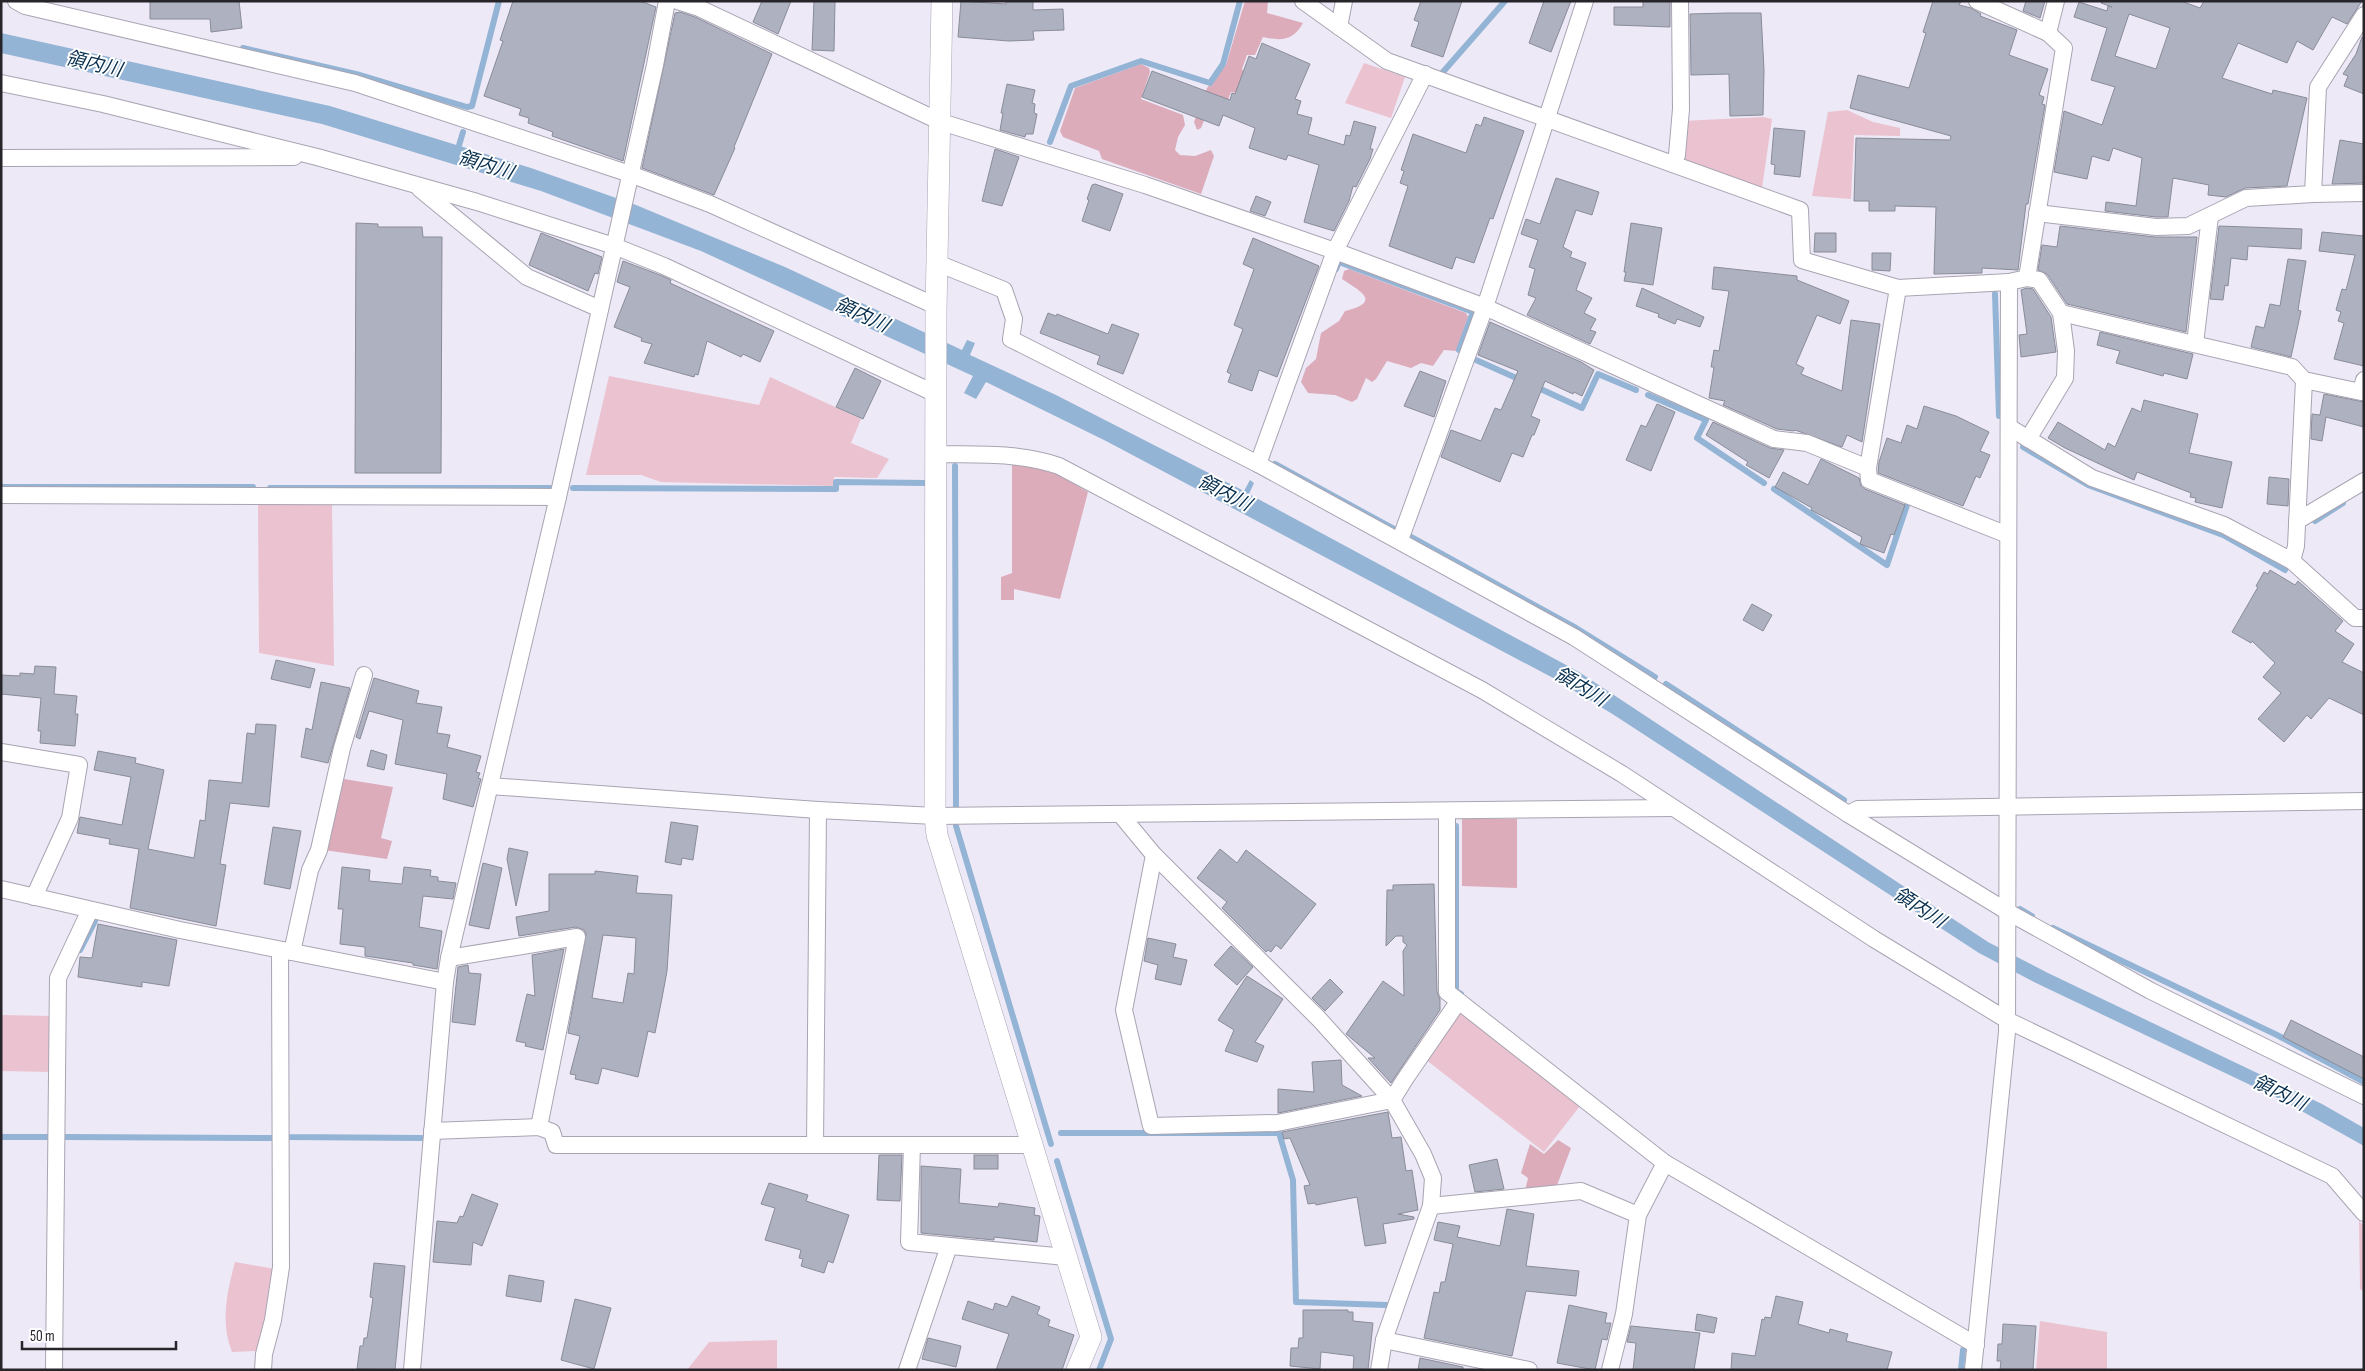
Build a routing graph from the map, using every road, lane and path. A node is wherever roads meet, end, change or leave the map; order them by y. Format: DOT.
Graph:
graph roads {
  1 [pos="16,1"];
  2 [pos="667,1"];
  3 [pos="677,1"];
  4 [pos="942,1"];
  5 [pos="1303,1"];
  6 [pos="1344,1"];
  7 [pos="1585,1"];
  8 [pos="1680,1"];
  9 [pos="1977,1"];
  10 [pos="2056,1"];
  11 [pos="2364,15"];
  12 [pos="1339,27"];
  13 [pos="2048,33"];
  14 [pos="1424,74"];
  15 [pos="1,83"];
  16 [pos="1548,118"];
  17 [pos="941,122"];
  18 [pos="317,157"];
  19 [pos="1,158"];
  20 [pos="1674,164"];
  21 [pos="628,182"];
  22 [pos="414,185"];
  23 [pos="2364,193"];
  24 [pos="2313,194"];
  25 [pos="2038,213"];
  26 [pos="2210,216"];
  27 [pos="615,239"];
  28 [pos="1334,251"];
  29 [pos="937,263"];
  30 [pos="2027,278"];
  31 [pos="2009,282"];
  32 [pos="1898,288"];
  33 [pos="1485,307"];
  34 [pos="600,309"];
  35 [pos="936,309"];
  36 [pos="2061,312"];
  37 [pos="2195,344"];
  38 [pos="2304,380"];
  39 [pos="2363,388"];
  40 [pos="936,390"];
  41 [pos="2009,427"];
  42 [pos="2028,439"];
  43 [pos="936,454"];
  44 [pos="1258,464"];
  45 [pos="1868,468"];
  46 [pos="2364,481"];
  47 [pos="1,495"];
  48 [pos="558,497"];
  49 [pos="2297,521"];
  50 [pos="2008,535"];
  51 [pos="1400,540"];
  52 [pos="2292,561"];
  53 [pos="2364,618"];
  54 [pos="364,675"];
  55 [pos="1,752"];
  56 [pos="490,786"];
  57 [pos="2364,801"];
  58 [pos="2008,807"];
  59 [pos="1672,808"];
  60 [pos="818,810"];
  61 [pos="1447,811"];
  62 [pos="1120,814"];
  63 [pos="1848,814"];
  64 [pos="935,816"];
  65 [pos="1154,855"];
  66 [pos="1,890"];
  67 [pos="34,897"];
  68 [pos="90,910"];
  69 [pos="2008,920"];
  70 [pos="286,951"];
  71 [pos="449,958"];
  72 [pos="445,982"];
  73 [pos="1458,1002"];
  74 [pos="2007,1020"];
  75 [pos="2364,1096"];
  76 [pos="1392,1100"];
  77 [pos="539,1127"];
  78 [pos="432,1130"];
  79 [pos="815,1145"];
  80 [pos="912,1145"];
  81 [pos="1032,1145"];
  82 [pos="1665,1163"];
  83 [pos="1431,1206"];
  84 [pos="2364,1213"];
  85 [pos="1638,1215"];
  86 [pos="949,1246"];
  87 [pos="1066,1257"];
  88 [pos="1384,1340"];
  89 [pos="1976,1345"];
  90 [pos="54,1370"];
  91 [pos="263,1370"];
  92 [pos="412,1370"];
  93 [pos="907,1370"];
  94 [pos="1077,1370"];
  95 [pos="1379,1370"];
  96 [pos="1529,1370"];
  97 [pos="1610,1370"];
  98 [pos="1973,1370"];
  1 -- 21 [label="street"];
  2 -- 21 [label="street"];
  3 -- 17 [label="street"];
  4 -- 17 [label="street"];
  5 -- 12 [label="street"];
  6 -- 12 [label="street"];
  7 -- 16 [label="street"];
  8 -- 20 [label="street"];
  9 -- 13 [label="street"];
  10 -- 13 [label="street"];
  11 -- 24 [label="street"];
  12 -- 14 [label="street"];
  13 -- 25 [label="street"];
  14 -- 16 [label="street"];
  14 -- 28 [label="street"];
  15 -- 18 [label="street"];
  16 -- 20 [label="street"];
  16 -- 33 [label="street"];
  17 -- 28 [label="street"];
  17 -- 29 [label="street"];
  18 -- 19 [label="street"];
  18 -- 22 [label="street"];
  20 -- 32 [label="street"];
  21 -- 27 [label="street"];
  21 -- 35 [label="street"];
  22 -- 27 [label="street"];
  22 -- 34 [label="street"];
  23 -- 24 [label="street"];
  24 -- 26 [label="street"];
  25 -- 26 [label="street"];
  25 -- 30 [label="street"];
  26 -- 37 [label="street"];
  27 -- 34 [label="street"];
  27 -- 40 [label="street"];
  28 -- 33 [label="street"];
  28 -- 44 [label="street"];
  29 -- 35 [label="street"];
  29 -- 44 [label="street"];
  30 -- 31 [label="street"];
  30 -- 36 [label="street"];
  31 -- 32 [label="street"];
  31 -- 41 [label="street"];
  32 -- 45 [label="street"];
  33 -- 45 [label="street"];
  33 -- 51 [label="street"];
  34 -- 48 [label="street"];
  35 -- 40 [label="street"];
  36 -- 37 [label="street"];
  36 -- 42 [label="street"];
  37 -- 38 [label="street"];
  38 -- 39 [label="street"];
  38 -- 49 [label="street"];
  40 -- 43 [label="street"];
  41 -- 42 [label="street"];
  41 -- 50 [label="street"];
  42 -- 52 [label="street"];
  43 -- 59 [label="street"];
  43 -- 64 [label="street"];
  44 -- 51 [label="street"];
  45 -- 50 [label="street"];
  46 -- 49 [label="street"];
  47 -- 48 [label="street"];
  48 -- 56 [label="street"];
  49 -- 52 [label="street"];
  50 -- 58 [label="street"];
  51 -- 63 [label="street"];
  52 -- 53 [label="street"];
  54 -- 70 [label="street"];
  55 -- 67 [label="street"];
  56 -- 60 [label="street"];
  56 -- 71 [label="street"];
  57 -- 58 [label="street"];
  58 -- 63 [label="street"];
  58 -- 69 [label="street"];
  59 -- 61 [label="street"];
  59 -- 74 [label="street"];
  60 -- 64 [label="street"];
  60 -- 79 [label="street"];
  61 -- 62 [label="street"];
  61 -- 73 [label="street"];
  62 -- 64 [label="street"];
  62 -- 65 [label="street"];
  63 -- 69 [label="street"];
  64 -- 81 [label="street"];
  65 -- 76 [label="street"];
  65 -- 76 [label="street"];
  66 -- 67 [label="street"];
  67 -- 68 [label="street"];
  68 -- 70 [label="street"];
  68 -- 90 [label="street"];
  69 -- 74 [label="street"];
  69 -- 75 [label="street"];
  70 -- 72 [label="street"];
  70 -- 91 [label="street"];
  71 -- 72 [label="street"];
  71 -- 77 [label="street"];
  72 -- 78 [label="street"];
  73 -- 76 [label="street"];
  73 -- 82 [label="street"];
  74 -- 84 [label="street"];
  74 -- 89 [label="street"];
  76 -- 83 [label="street"];
  77 -- 78 [label="street"];
  77 -- 79 [label="street"];
  78 -- 92 [label="street"];
  79 -- 80 [label="street"];
  80 -- 81 [label="street"];
  80 -- 86 [label="street"];
  81 -- 87 [label="street"];
  82 -- 85 [label="street"];
  82 -- 89 [label="street"];
  83 -- 85 [label="street"];
  83 -- 88 [label="street"];
  85 -- 97 [label="street"];
  86 -- 87 [label="street"];
  86 -- 93 [label="street"];
  87 -- 94 [label="street"];
  88 -- 95 [label="street"];
  88 -- 96 [label="street"];
  89 -- 98 [label="street"];
}
